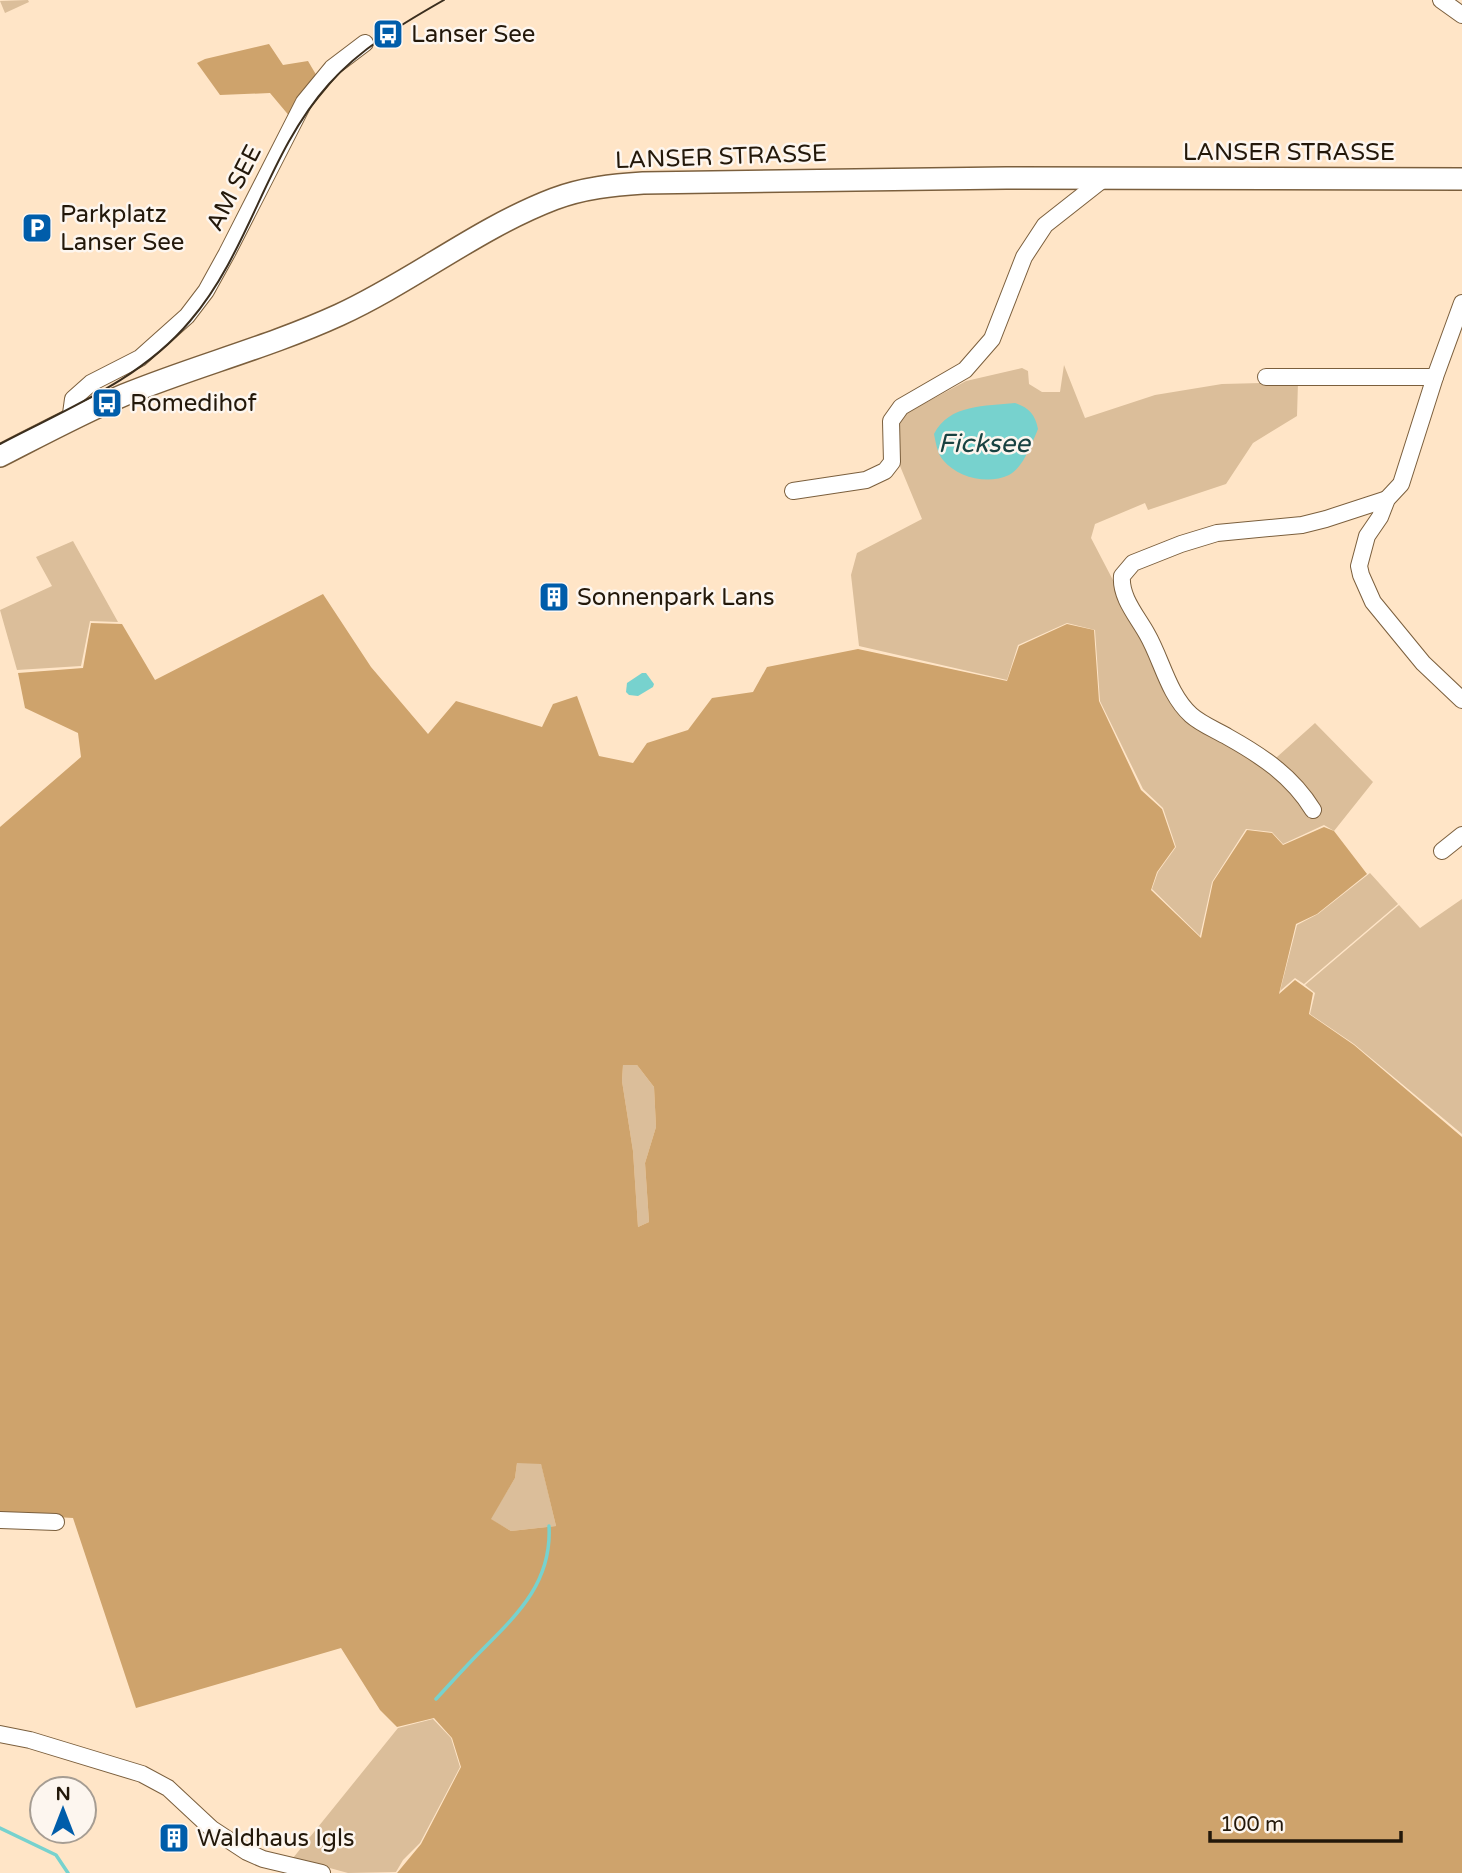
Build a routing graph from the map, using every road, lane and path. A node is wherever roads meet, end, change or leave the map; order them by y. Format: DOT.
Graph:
graph roads {
  1 [pos="1441,0"];
  2 [pos="1462,15"];
  3 [pos="365,43"];
  4 [pos="1106,177"];
  5 [pos="1462,179"];
  6 [pos="1462,303"];
  7 [pos="1266,377"];
  8 [pos="1435,377"];
  9 [pos="70,421"];
  10 [pos="0,456"];
  11 [pos="793,491"];
  12 [pos="1387,499"];
  13 [pos="1462,700"];
  14 [pos="1313,810"];
  15 [pos="1462,835"];
  16 [pos="1442,851"];
  17 [pos="0,1520"];
  18 [pos="56,1521"];
  19 [pos="0,1734"];
  20 [pos="322,1873"];
  1 -- 2 [label="street"];
  3 -- 9 [label="street, AM SEE"];
  4 -- 5 [label="main road, LANSER STRASSE"];
  4 -- 9 [label="main road, LANSER STRASSE"];
  4 -- 11 [label="street"];
  6 -- 8 [label="street"];
  7 -- 8 [label="street"];
  8 -- 12 [label="street"];
  9 -- 10 [label="main road, LANSER STRASSE"];
  12 -- 13 [label="street"];
  12 -- 14 [label="street"];
  15 -- 16 [label="street"];
  17 -- 18 [label="street"];
  19 -- 20 [label="street"];
}
